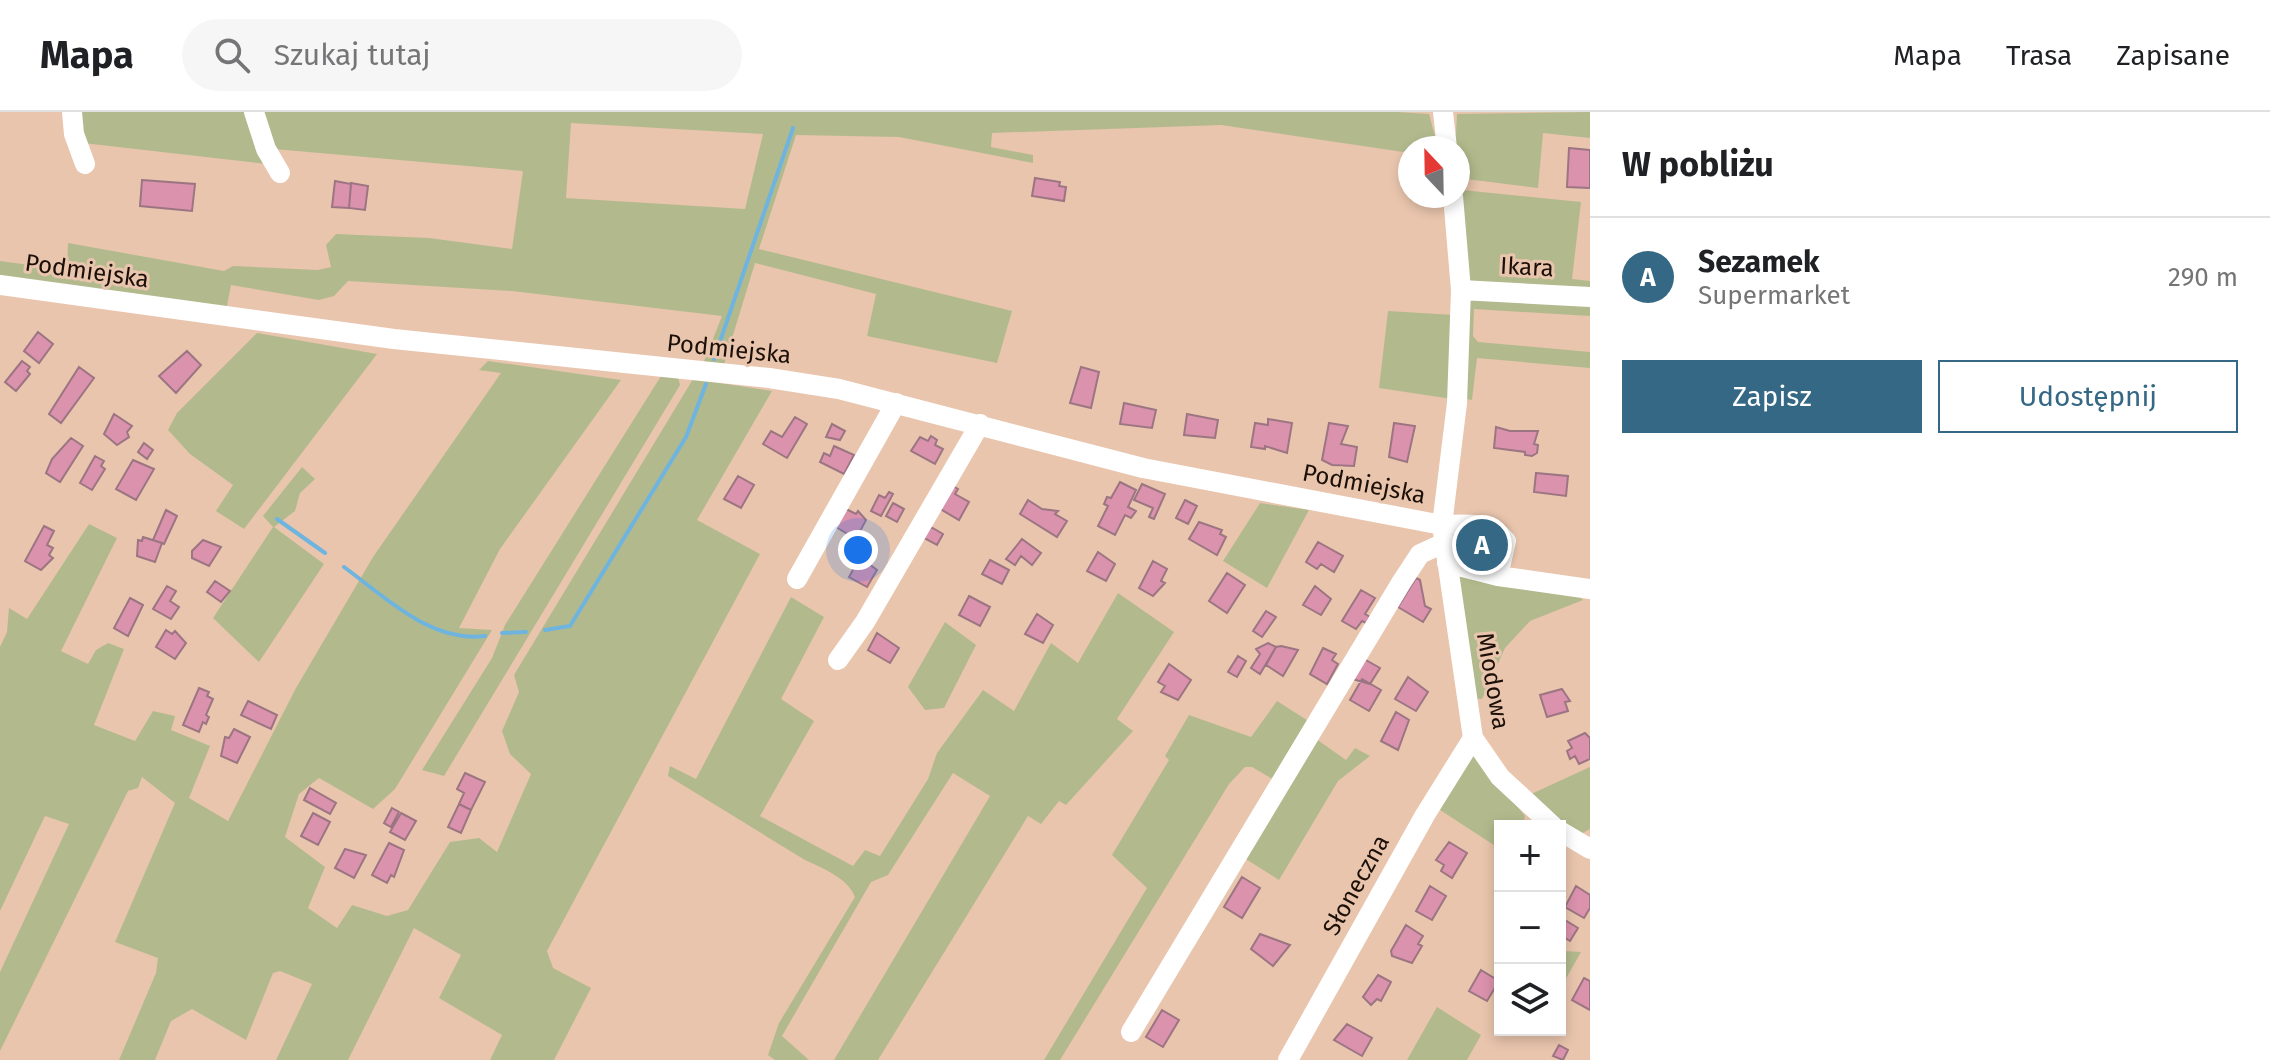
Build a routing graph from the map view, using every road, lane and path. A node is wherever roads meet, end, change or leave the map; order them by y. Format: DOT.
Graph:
graph roads {
  1 [pos="72,112"];
  2 [pos="254,112"];
  3 [pos="1443,112"];
  4 [pos="1446,136"];
  5 [pos="85,164"];
  6 [pos="280,173"];
  7 [pos="1454,208"];
  8 [pos="0,285"];
  9 [pos="1461,290"];
  10 [pos="1590,297"];
  11 [pos="896,403"];
  12 [pos="980,424"];
  13 [pos="1444,544"];
  14 [pos="1498,576"];
  15 [pos="797,579"];
  16 [pos="1590,589"];
  17 [pos="838,660"];
  18 [pos="1473,738"];
  19 [pos="1547,820"];
  20 [pos="1566,835"];
  21 [pos="1590,849"];
  22 [pos="1131,1032"];
  23 [pos="1288,1060"];
  1 -- 5 [label="street"];
  2 -- 6 [label="street"];
  3 -- 4 [label="street"];
  7 -- 9 [label="street, Miodowa"];
  8 -- 11 [label="street, Podmiejska"];
  9 -- 10 [label="street, Ikara"];
  9 -- 13 [label="street, Miodowa"];
  11 -- 12 [label="street, Podmiejska"];
  11 -- 15 [label="street"];
  12 -- 13 [label="street, Podmiejska"];
  12 -- 17 [label="street"];
  13 -- 14 [label="street"];
  13 -- 14 [label="street"];
  13 -- 18 [label="street, Miodowa"];
  13 -- 22 [label="street"];
  14 -- 16 [label="street"];
  18 -- 19 [label="street, Miodowa"];
  18 -- 23 [label="street, Słoneczna"];
  20 -- 21 [label="street"];
}
